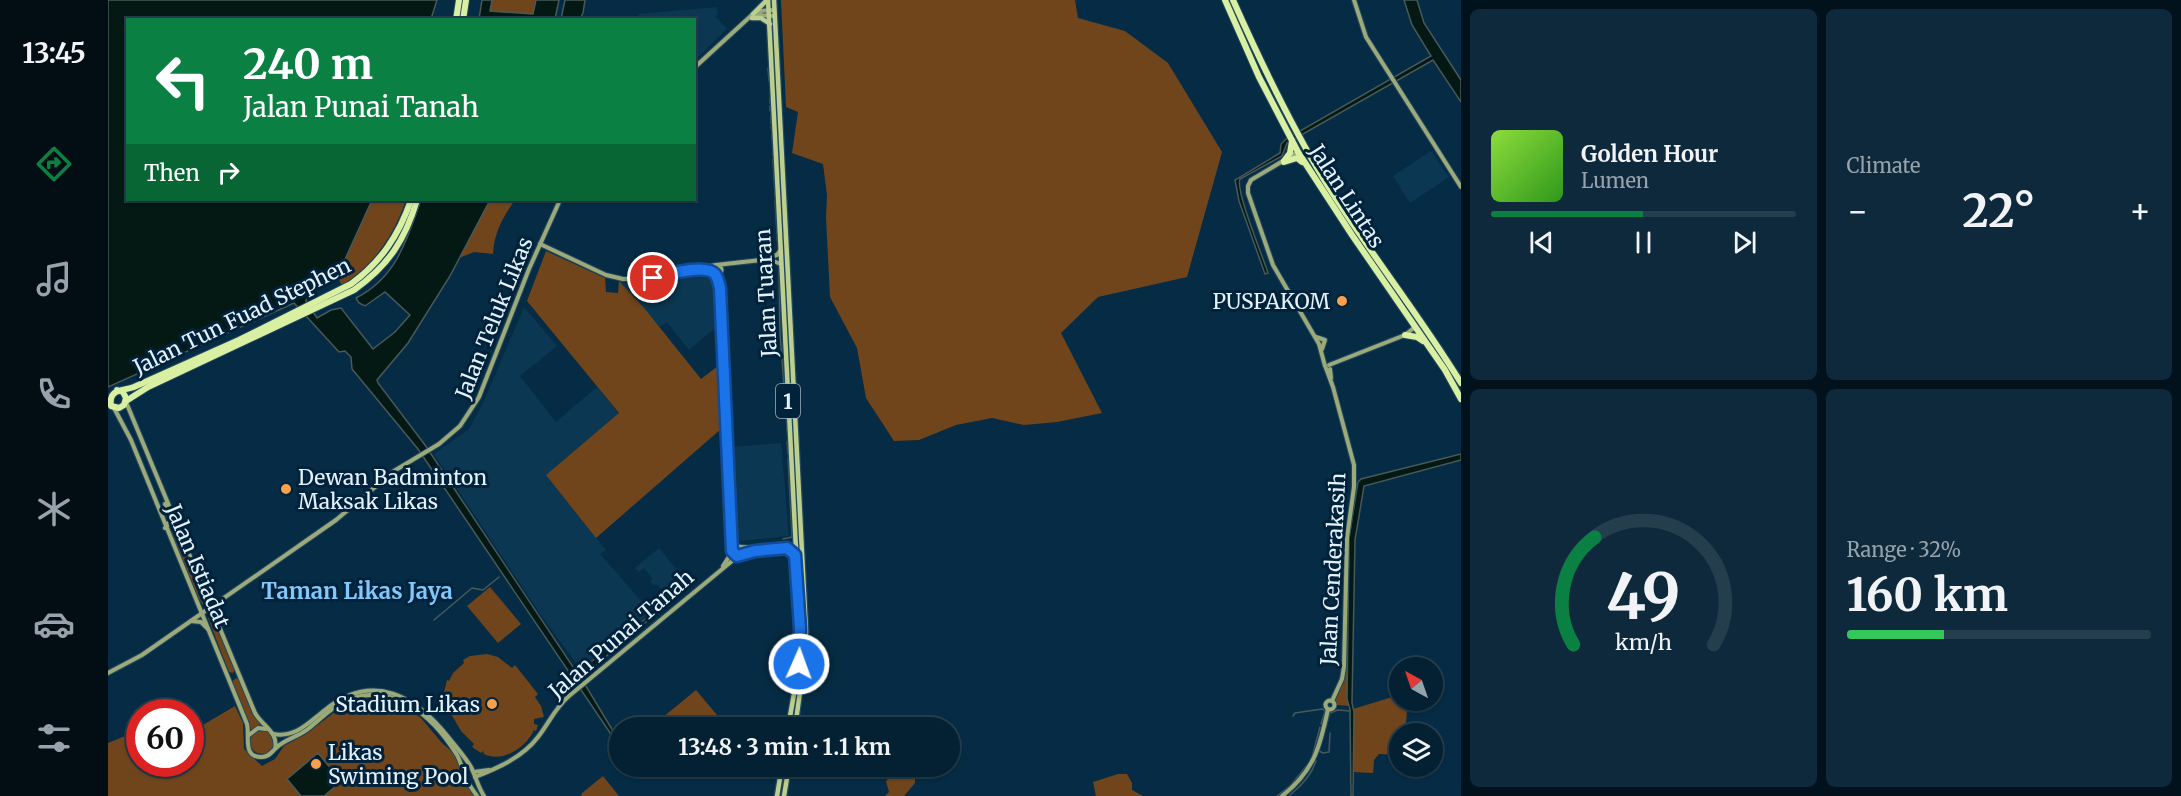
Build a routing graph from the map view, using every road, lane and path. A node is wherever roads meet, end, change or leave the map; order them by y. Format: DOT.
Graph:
graph roads {
  1 [pos="459,0"];
  2 [pos="466,0"];
  3 [pos="768,0"];
  4 [pos="774,0"];
  5 [pos="1225,0"];
  6 [pos="1233,0"];
  7 [pos="1354,0"];
  8 [pos="772,13"];
  9 [pos="752,16"];
  10 [pos="456,18"];
  11 [pos="463,18"];
  12 [pos="770,24"];
  13 [pos="696,67"];
  14 [pos="775,91"];
  15 [pos="1291,139"];
  16 [pos="1298,152"];
  17 [pos="1310,155"];
  18 [pos="1284,162"];
  19 [pos="1313,176"];
  20 [pos="1461,187"];
  21 [pos="411,201"];
  22 [pos="417,201"];
  23 [pos="560,201"];
  24 [pos="540,244"];
  25 [pos="783,251"];
  26 [pos="1377,258"];
  27 [pos="761,260"];
  28 [pos="735,264"];
  29 [pos="781,264"];
  30 [pos="716,265"];
  31 [pos="1374,266"];
  32 [pos="701,268"];
  33 [pos="717,273"];
  34 [pos="313,307"];
  35 [pos="301,313"];
  36 [pos="1418,317"];
  37 [pos="1415,327"];
  38 [pos="1405,335"];
  39 [pos="1428,346"];
  40 [pos="1441,350"];
  41 [pos="1328,367"];
  42 [pos="1445,370"];
  43 [pos="1461,383"];
  44 [pos="792,385"];
  45 [pos="112,393"];
  46 [pos="1461,399"];
  47 [pos="126,401"];
  48 [pos="788,403"];
  49 [pos="112,409"];
  50 [pos="133,422"];
  51 [pos="124,426"];
  52 [pos="162,492"];
  53 [pos="799,513"];
  54 [pos="165,528"];
  55 [pos="731,530"];
  56 [pos="795,538"];
  57 [pos="740,547"];
  58 [pos="795,547"];
  59 [pos="787,548"];
  60 [pos="732,551"];
  61 [pos="740,555"];
  62 [pos="796,557"];
  63 [pos="721,569"];
  64 [pos="206,594"];
  65 [pos="221,600"];
  66 [pos="198,604"];
  67 [pos="211,607"];
  68 [pos="202,613"];
  69 [pos="191,621"];
  70 [pos="210,632"];
  71 [pos="108,673"];
  72 [pos="238,674"];
  73 [pos="229,678"];
  74 [pos="793,717"];
  75 [pos="797,717"];
  76 [pos="267,729"];
  77 [pos="273,734"];
  78 [pos="248,738"];
  79 [pos="272,753"];
  80 [pos="474,775"];
  81 [pos="780,777"];
  82 [pos="787,777"];
  83 [pos="466,778"];
  84 [pos="477,796"];
  85 [pos="484,796"];
  86 [pos="777,796"];
  87 [pos="784,796"];
  88 [pos="1282,796"];
  1 -- 10 [label="highway"];
  2 -- 11 [label="highway"];
  3 -- 8 [label="main road, Jalan Tuaran / 1"];
  3 -- 9 [label="main road"];
  4 -- 8 [label="main road, Jalan Tuaran / 1"];
  5 -- 15 [label="highway, Jalan Lintas"];
  6 -- 17 [label="highway, Jalan Lintas"];
  7 -- 20 [label="street"];
  8 -- 9 [label="street"];
  8 -- 12 [label="main road, Jalan Tuaran / 1"];
  8 -- 14 [label="main road, Jalan Tuaran / 1"];
  9 -- 12 [label="main road"];
  9 -- 13 [label="street"];
  12 -- 14 [label="main road, Jalan Tuaran / 1"];
  14 -- 25 [label="main road, Jalan Tuaran / 1"];
  15 -- 16 [label="highway, Jalan Lintas"];
  15 -- 18 [label="highway"];
  16 -- 17 [label="highway"];
  16 -- 18 [label="street"];
  16 -- 19 [label="highway, Jalan Lintas"];
  17 -- 26 [label="highway, Jalan Lintas"];
  18 -- 19 [label="highway"];
  18 -- 41 [label="street, Jalan Cenderakasih"];
  19 -- 31 [label="highway, Jalan Lintas"];
  21 -- 34 [label="highway, Jalan Tun Fuad Stephen"];
  22 -- 34 [label="highway, Jalan Tun Fuad Stephen"];
  23 -- 24 [label="street, Jalan Teluk Likas"];
  24 -- 32 [label="street"];
  24 -- 65 [label="street, Jalan Teluk Likas"];
  25 -- 27 [label="street"];
  25 -- 29 [label="main road, Jalan Tuaran"];
  25 -- 44 [label="main road, Jalan Tuaran / 1"];
  26 -- 31 [label="highway"];
  26 -- 36 [label="highway, Jalan Lintas"];
  27 -- 28 [label="street"];
  27 -- 29 [label="street"];
  28 -- 30 [label="street"];
  28 -- 33 [label="street"];
  29 -- 48 [label="main road, Jalan Tuaran / 1"];
  30 -- 32 [label="street"];
  30 -- 33 [label="street"];
  30 -- 33 [label="street"];
  31 -- 37 [label="highway, Jalan Lintas"];
  32 -- 33 [label="street"];
  33 -- 55 [label="street"];
  34 -- 35 [label="highway, Jalan Tun Fuad Stephen"];
  35 -- 45 [label="highway, Jalan Tun Fuad Stephen"];
  35 -- 47 [label="highway, Jalan Tun Fuad Stephen"];
  36 -- 37 [label="highway"];
  36 -- 40 [label="highway, Jalan Lintas"];
  37 -- 38 [label="street"];
  37 -- 39 [label="highway, Jalan Lintas"];
  38 -- 39 [label="highway"];
  38 -- 41 [label="street"];
  39 -- 42 [label="highway, Jalan Lintas"];
  40 -- 42 [label="highway"];
  40 -- 43 [label="highway, Jalan Lintas"];
  41 -- 88 [label="street, Jalan Cenderakasih"];
  42 -- 46 [label="highway, Jalan Lintas"];
  44 -- 48 [label="main road"];
  44 -- 53 [label="main road, Jalan Tuaran / 1"];
  45 -- 47 [label="highway"];
  45 -- 49 [label="highway"];
  47 -- 49 [label="highway"];
  47 -- 50 [label="street, Jalan Istiadat"];
  48 -- 56 [label="main road, Jalan Tuaran / 1"];
  49 -- 51 [label="street, Jalan Istiadat"];
  50 -- 51 [label="street"];
  50 -- 52 [label="street, Jalan Istiadat"];
  51 -- 54 [label="street, Jalan Istiadat"];
  52 -- 54 [label="street"];
  52 -- 64 [label="street, Jalan Istiadat"];
  53 -- 58 [label="main road"];
  53 -- 75 [label="main road, Jalan Tuaran / 1"];
  54 -- 66 [label="street, Jalan Istiadat"];
  55 -- 57 [label="street"];
  55 -- 60 [label="street"];
  56 -- 57 [label="street"];
  56 -- 58 [label="main road, Jalan Tuaran / 1"];
  57 -- 60 [label="street"];
  57 -- 61 [label="street"];
  58 -- 59 [label="main road"];
  58 -- 62 [label="main road, Jalan Tuaran / 1"];
  59 -- 61 [label="street"];
  59 -- 62 [label="street"];
  60 -- 61 [label="street"];
  60 -- 63 [label="street"];
  61 -- 63 [label="street, Jalan Punai Tanah"];
  62 -- 74 [label="main road, Jalan Tuaran / 1"];
  63 -- 80 [label="street, Jalan Punai Tanah"];
  64 -- 65 [label="street"];
  64 -- 67 [label="street, Jalan Istiadat"];
  65 -- 67 [label="street, Jalan Teluk Likas"];
  66 -- 68 [label="street, Jalan Istiadat"];
  66 -- 69 [label="street"];
  67 -- 68 [label="street, Jalan Teluk Likas"];
  67 -- 72 [label="street, Jalan Istiadat"];
  68 -- 69 [label="street, Jalan Teluk Likas"];
  68 -- 70 [label="street, Jalan Istiadat"];
  69 -- 70 [label="street"];
  69 -- 71 [label="street, Jalan Teluk Likas"];
  70 -- 73 [label="street, Jalan Istiadat"];
  72 -- 73 [label="street"];
  72 -- 76 [label="street, Jalan Istiadat"];
  73 -- 78 [label="street, Jalan Istiadat"];
  76 -- 77 [label="street"];
  76 -- 78 [label="street"];
  77 -- 79 [label="street"];
  77 -- 80 [label="street"];
  78 -- 79 [label="street"];
  79 -- 83 [label="street"];
  80 -- 83 [label="street"];
  80 -- 83 [label="street"];
  80 -- 85 [label="street"];
  81 -- 86 [label="main road"];
  82 -- 87 [label="main road"];
  83 -- 84 [label="street"];
}
